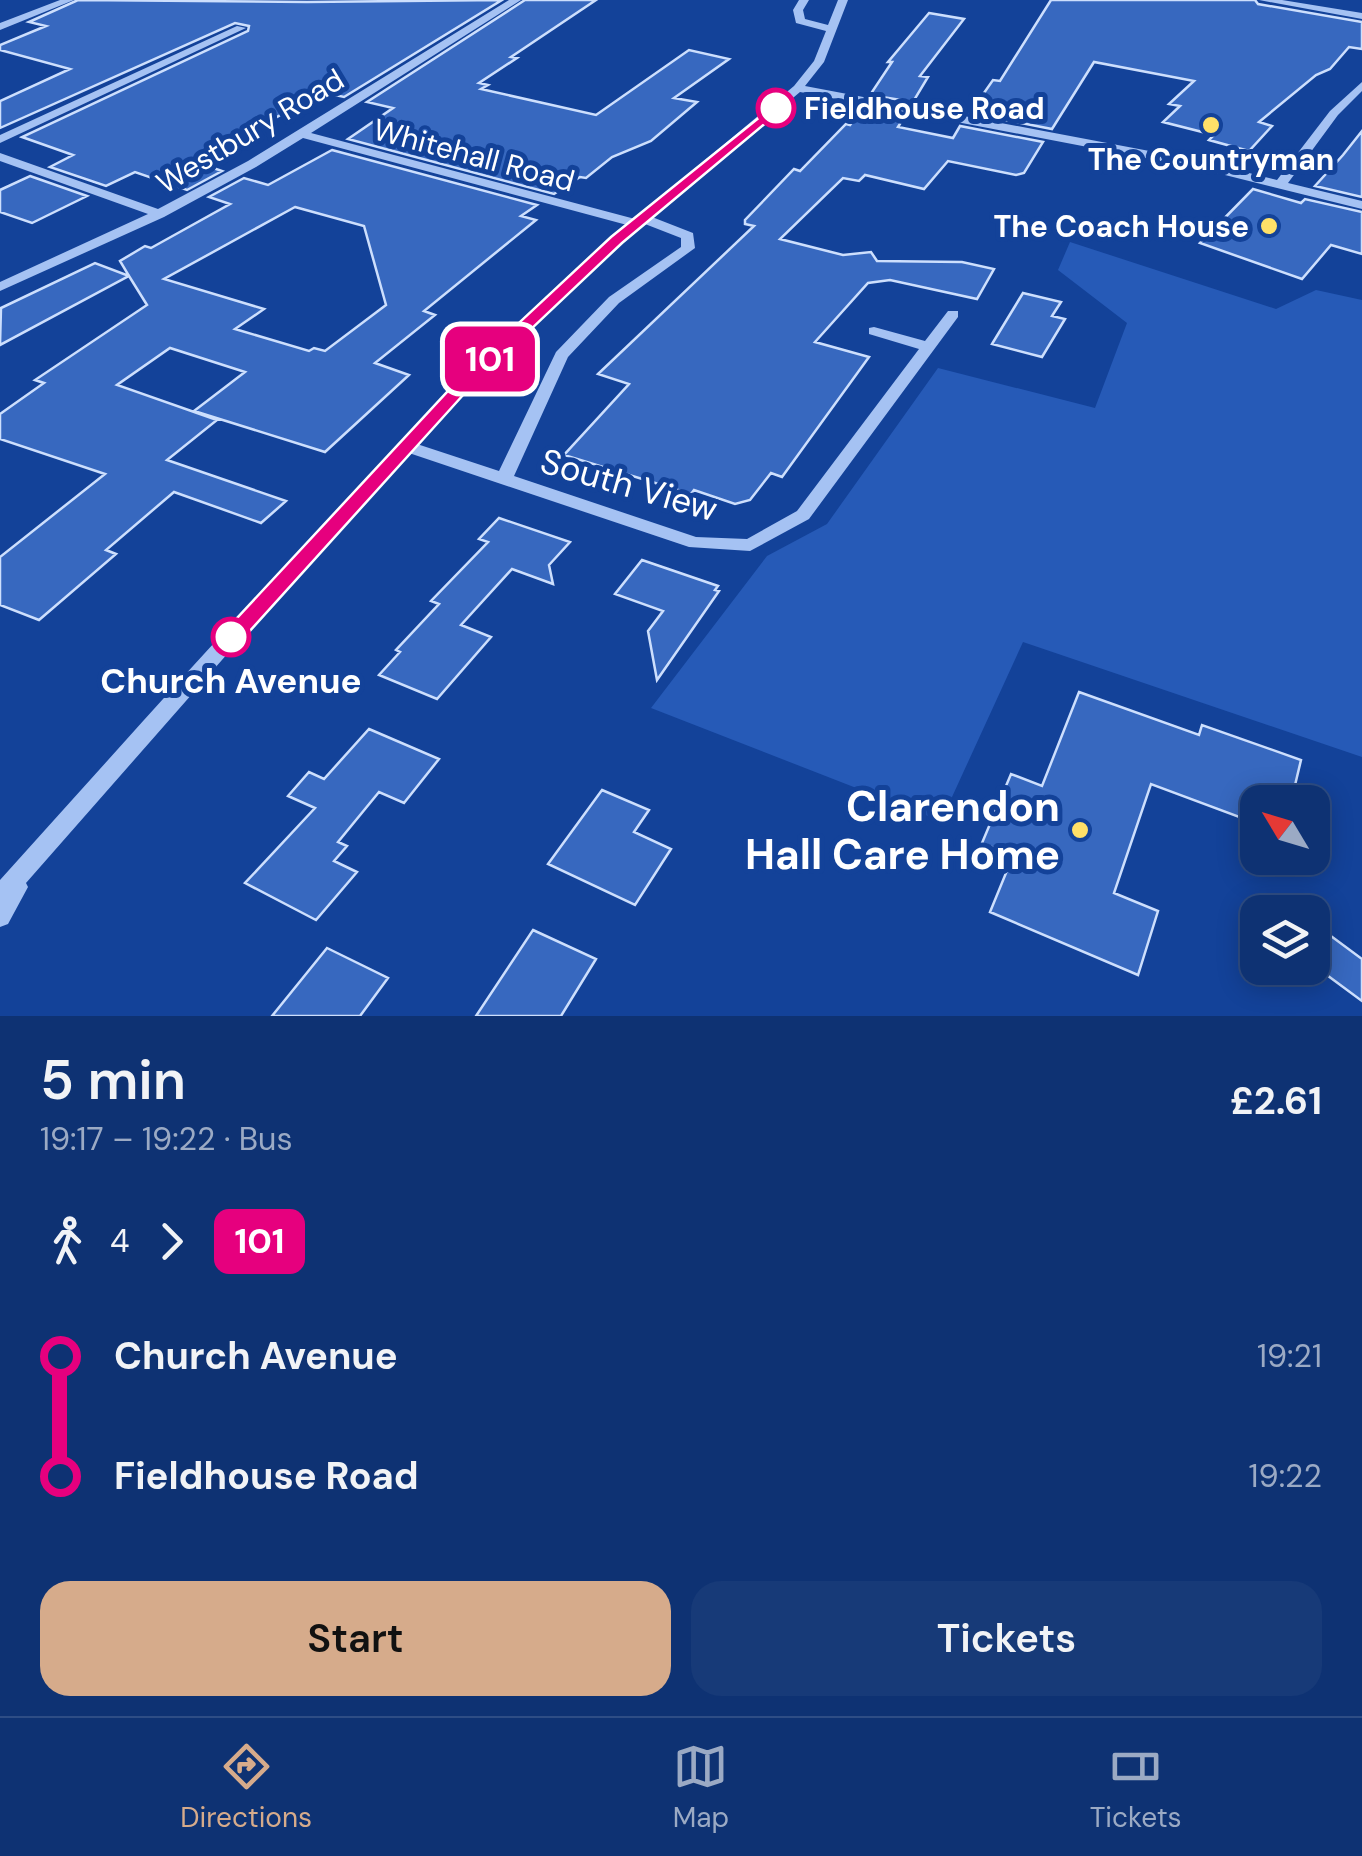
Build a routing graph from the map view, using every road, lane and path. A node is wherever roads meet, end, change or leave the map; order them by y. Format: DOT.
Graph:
graph roads {
  1 [pos="69,0"];
  2 [pos="516,0"];
  3 [pos="804,0"];
  4 [pos="843,0"];
  5 [pos="1264,0"];
  6 [pos="1362,16"];
  7 [pos="0,27"];
  8 [pos="240,28"];
  9 [pos="832,29"];
  10 [pos="1362,86"];
  11 [pos="798,88"];
  12 [pos="299,133"];
  13 [pos="0,139"];
  14 [pos="0,157"];
  15 [pos="1280,185"];
  16 [pos="1362,205"];
  17 [pos="159,214"];
  18 [pos="639,221"];
  19 [pos="0,286"];
  20 [pos="953,314"];
  21 [pos="874,331"];
  22 [pos="928,346"];
  23 [pos="406,446"];
  24 [pos="504,479"];
  25 [pos="26,870"];
  26 [pos="0,896"];
  27 [pos="0,917"];
  1 -- 7 [label="street"];
  2 -- 12 [label="street, Westbury Road"];
  3 -- 9 [label="street"];
  4 -- 9 [label="street"];
  5 -- 6 [label="street"];
  8 -- 13 [label="street"];
  9 -- 11 [label="street"];
  10 -- 15 [label="street"];
  11 -- 15 [label="street"];
  11 -- 18 [label="street"];
  12 -- 17 [label="street, Westbury Road"];
  12 -- 18 [label="street, Whitehall Road"];
  14 -- 17 [label="street"];
  15 -- 16 [label="street"];
  17 -- 19 [label="street, Westbury Road"];
  18 -- 23 [label="street"];
  18 -- 24 [label="street, Whitehall Road"];
  20 -- 22 [label="street, South View"];
  21 -- 22 [label="street"];
  22 -- 24 [label="street, South View"];
  23 -- 24 [label="street, South View"];
  23 -- 25 [label="street"];
  25 -- 26 [label="street"];
  25 -- 27 [label="street"];
}
